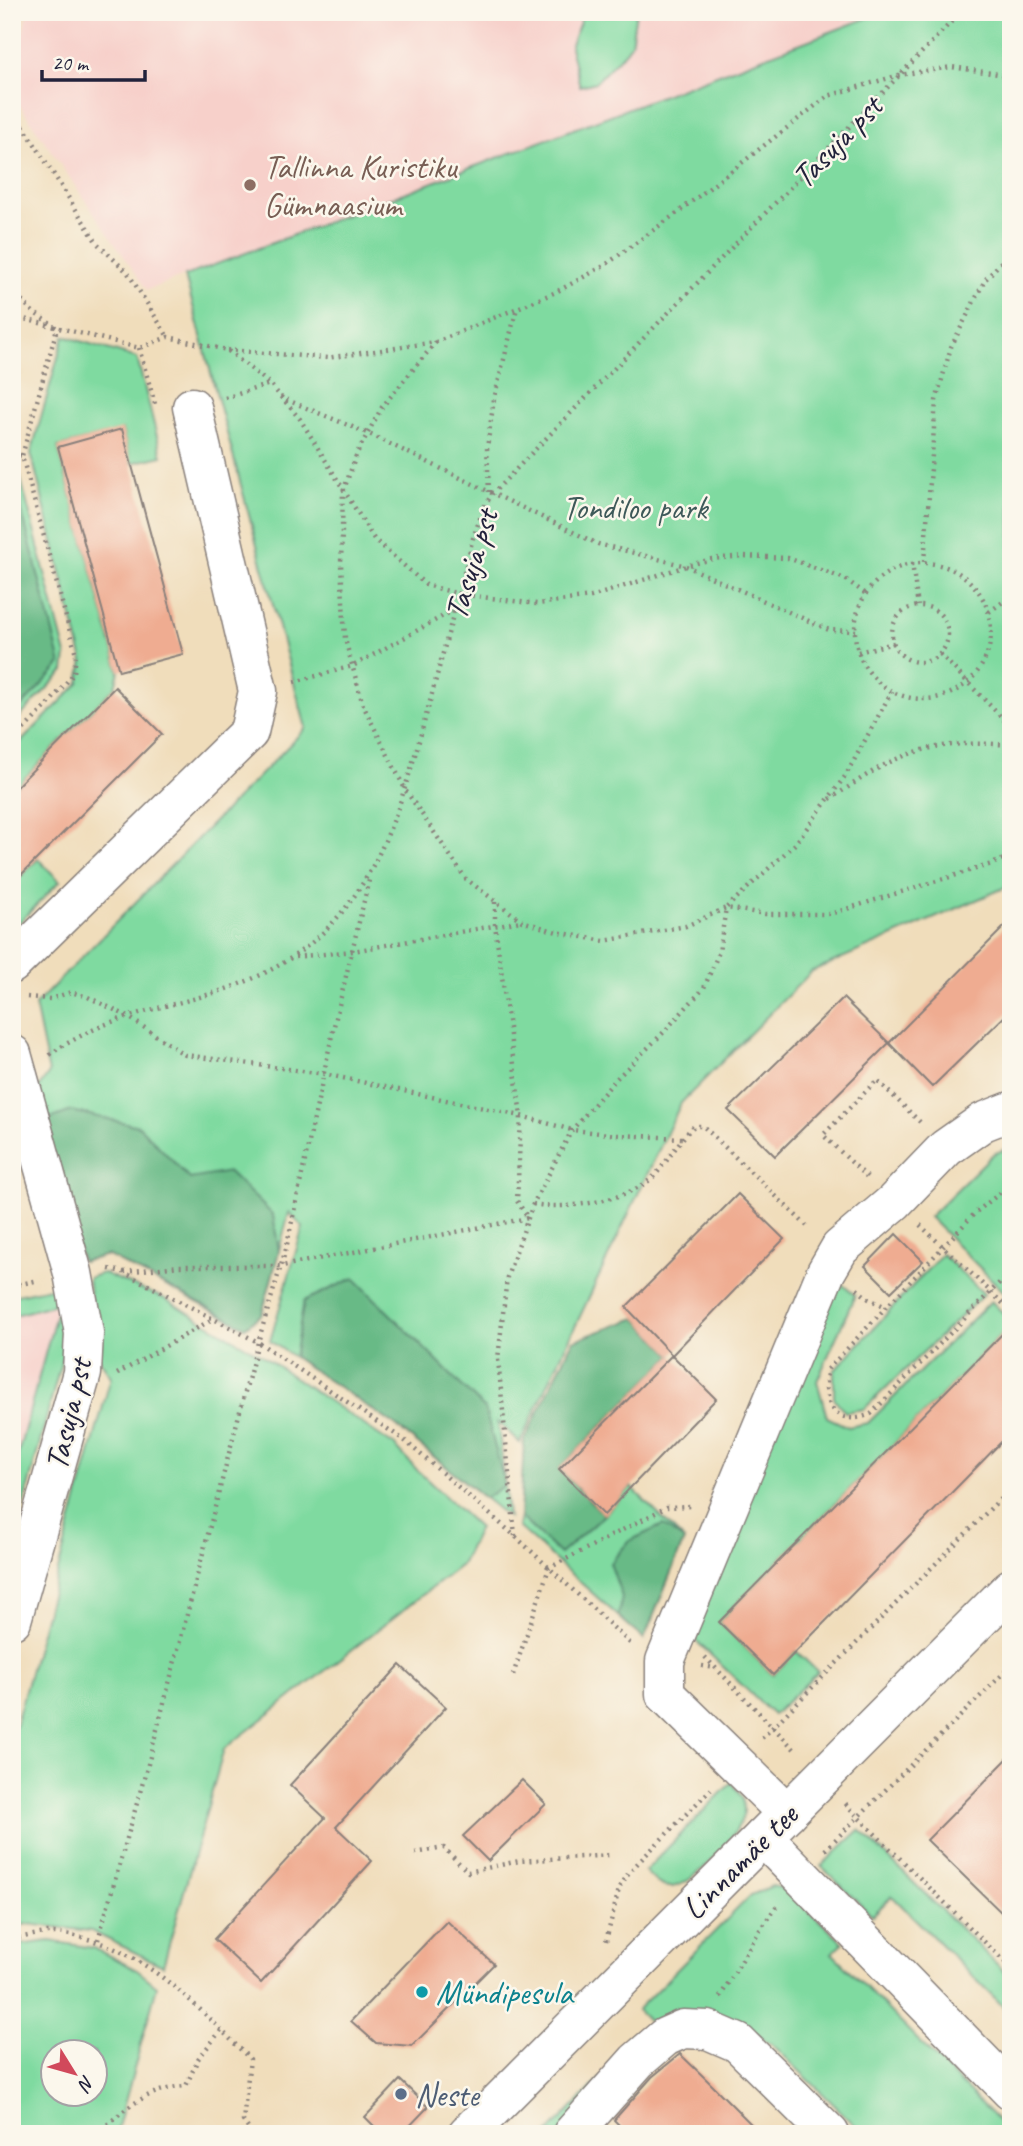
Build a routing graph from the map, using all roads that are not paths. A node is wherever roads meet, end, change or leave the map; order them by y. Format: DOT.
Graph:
graph roads {
  1 [pos="192,407"];
  2 [pos="17,980"];
  3 [pos="16,1069"];
  4 [pos="1011,1111"];
  5 [pos="1011,1588"];
  6 [pos="12,1620"];
  7 [pos="775,1825"];
  8 [pos="1011,2091"];
  9 [pos="467,2134"];
  10 [pos="572,2134"];
  11 [pos="830,2134"];
  1 -- 2 [label="street"];
  3 -- 6 [label="street, Tasuja pst"];
  4 -- 7 [label="street"];
  5 -- 7 [label="street, Linnamäe tee"];
  7 -- 8 [label="street"];
  7 -- 9 [label="street, Linnamäe tee"];
  10 -- 11 [label="street"];
}
